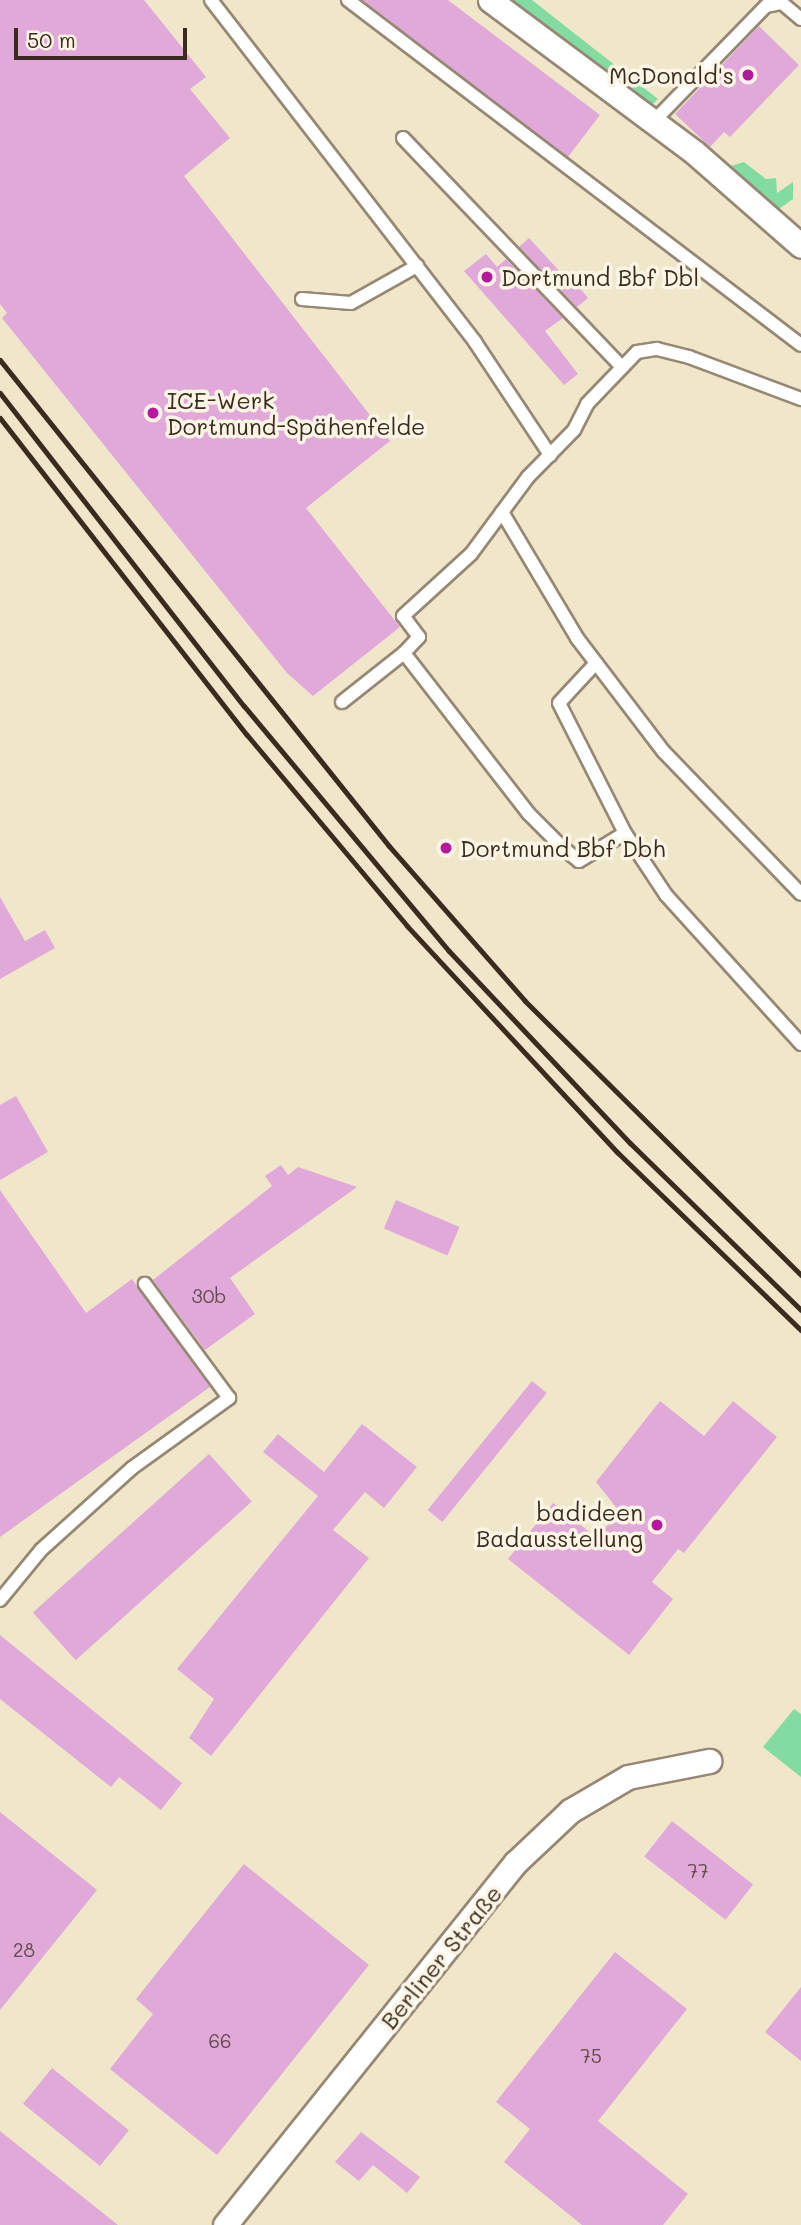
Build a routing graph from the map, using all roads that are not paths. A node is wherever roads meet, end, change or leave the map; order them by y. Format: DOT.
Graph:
graph roads {
  1 [pos="211,0"];
  2 [pos="348,0"];
  3 [pos="490,0"];
  4 [pos="801,19"];
  5 [pos="654,121"];
  6 [pos="403,138"];
  7 [pos="801,246"];
  8 [pos="417,266"];
  9 [pos="302,299"];
  10 [pos="801,345"];
  11 [pos="622,366"];
  12 [pos="801,399"];
  13 [pos="550,455"];
  14 [pos="502,512"];
  15 [pos="404,653"];
  16 [pos="596,663"];
  17 [pos="342,702"];
  18 [pos="625,833"];
  19 [pos="801,894"];
  20 [pos="801,1044"];
  21 [pos="145,1284"];
  22 [pos="0,1600"];
  23 [pos="709,1761"];
  24 [pos="225,2225"];
  1 -- 8 [label="lane"];
  2 -- 10 [label="lane"];
  3 -- 5 [label="street"];
  4 -- 5 [label="lane"];
  5 -- 7 [label="street"];
  6 -- 11 [label="lane"];
  8 -- 9 [label="lane"];
  8 -- 13 [label="lane"];
  11 -- 12 [label="lane"];
  11 -- 13 [label="lane"];
  13 -- 14 [label="lane"];
  14 -- 15 [label="lane"];
  14 -- 16 [label="lane"];
  15 -- 17 [label="lane"];
  15 -- 18 [label="lane"];
  16 -- 18 [label="lane"];
  16 -- 19 [label="lane"];
  18 -- 20 [label="lane"];
  21 -- 22 [label="lane"];
  23 -- 24 [label="street, Berliner Straße"];
}
